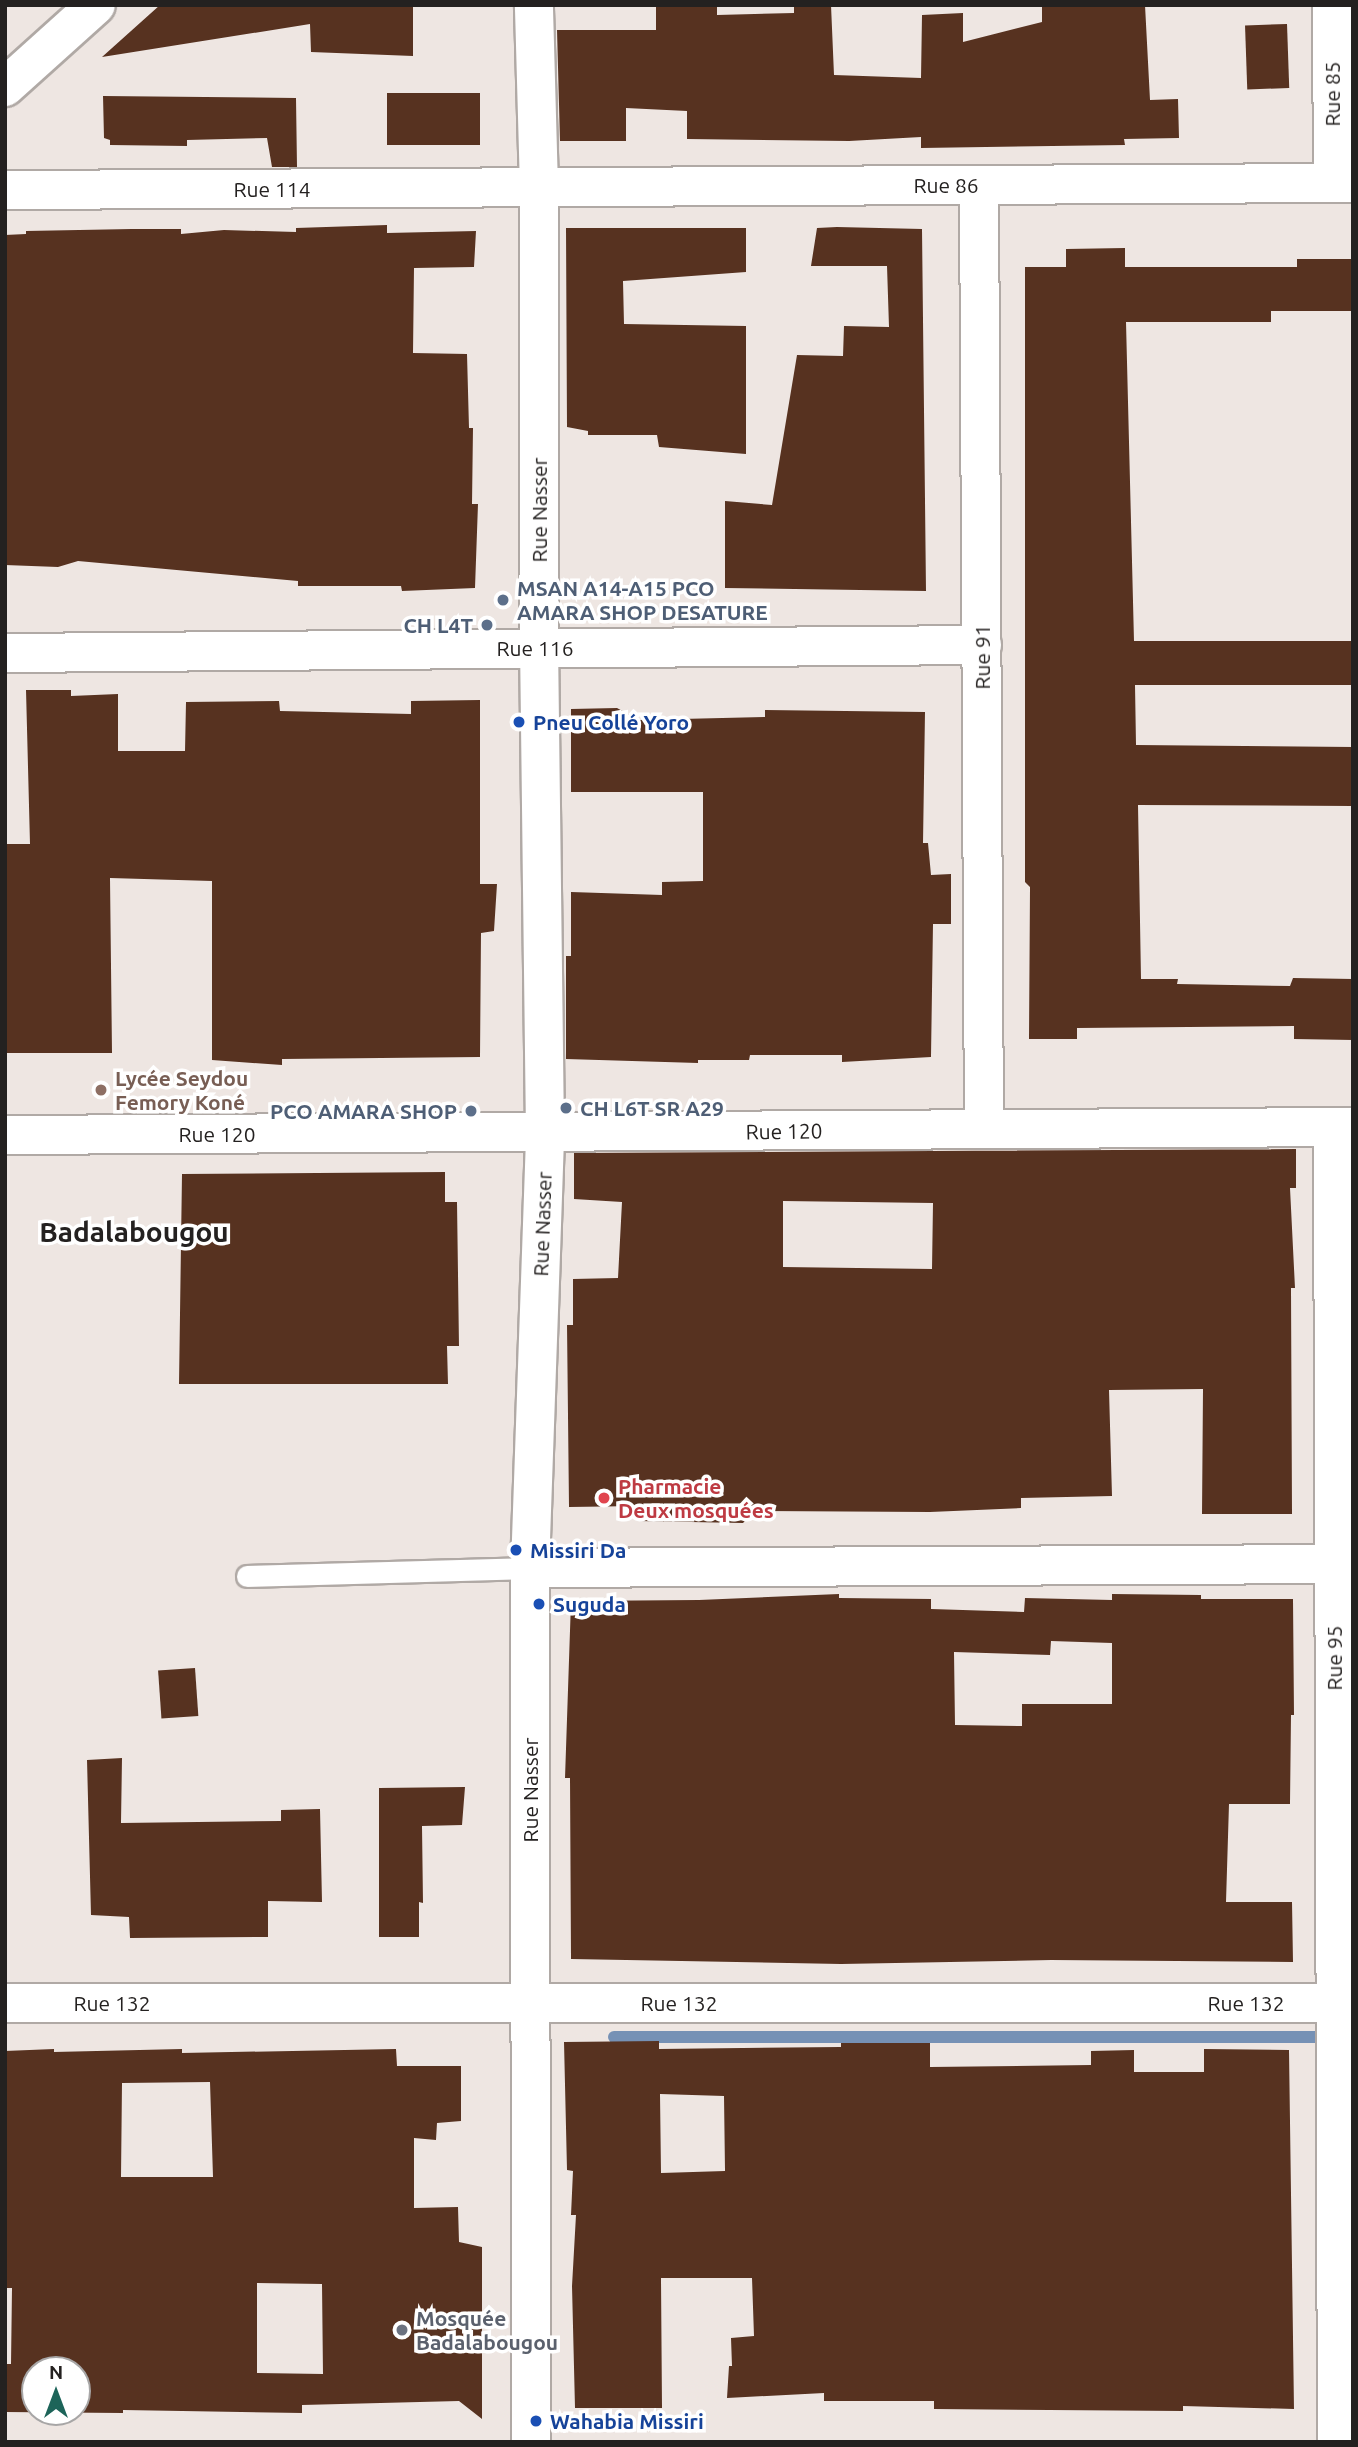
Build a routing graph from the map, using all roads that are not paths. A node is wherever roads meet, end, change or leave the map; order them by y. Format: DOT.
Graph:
graph roads {
  1 [pos="96,5"];
  2 [pos="534,5"];
  3 [pos="1332,5"];
  4 [pos="5,87"];
  5 [pos="1343,183"];
  6 [pos="979,185"];
  7 [pos="539,188"];
  8 [pos="5,190"];
  9 [pos="982,645"];
  10 [pos="539,648"];
  11 [pos="5,653"];
  12 [pos="1343,1127"];
  13 [pos="984,1129"];
  14 [pos="545,1133"];
  15 [pos="5,1135"];
  16 [pos="1343,1564"];
  17 [pos="530,1569"];
  18 [pos="247,1576"];
  19 [pos="5,2003"];
  20 [pos="530,2003"];
  21 [pos="1344,2003"];
  22 [pos="531,2442"];
  23 [pos="1337,2442"];
  1 -- 4 [label="street"];
  2 -- 7 [label="street, Rue Nasser"];
  3 -- 5 [label="street, Rue 85"];
  5 -- 6 [label="street, Rue 86"];
  6 -- 7 [label="street, Rue 86"];
  6 -- 9 [label="street, Rue 91"];
  7 -- 8 [label="street, Rue 114"];
  7 -- 10 [label="street, Rue Nasser"];
  9 -- 10 [label="street, Rue 116"];
  9 -- 13 [label="street, Rue 91"];
  10 -- 11 [label="street, Rue 116"];
  10 -- 14 [label="street, Rue Nasser"];
  12 -- 13 [label="street, Rue 120"];
  12 -- 16 [label="street, Rue 95"];
  13 -- 14 [label="street, Rue 120"];
  14 -- 15 [label="street, Rue 120"];
  14 -- 17 [label="street, Rue Nasser"];
  16 -- 17 [label="street"];
  16 -- 21 [label="street, Rue 95"];
  17 -- 18 [label="lane"];
  17 -- 20 [label="street, Rue Nasser"];
  19 -- 20 [label="street, Rue 132"];
  20 -- 21 [label="street, Rue 132"];
  20 -- 22 [label="street, Rue Nasser"];
  21 -- 23 [label="street, Rue 95"];
}
